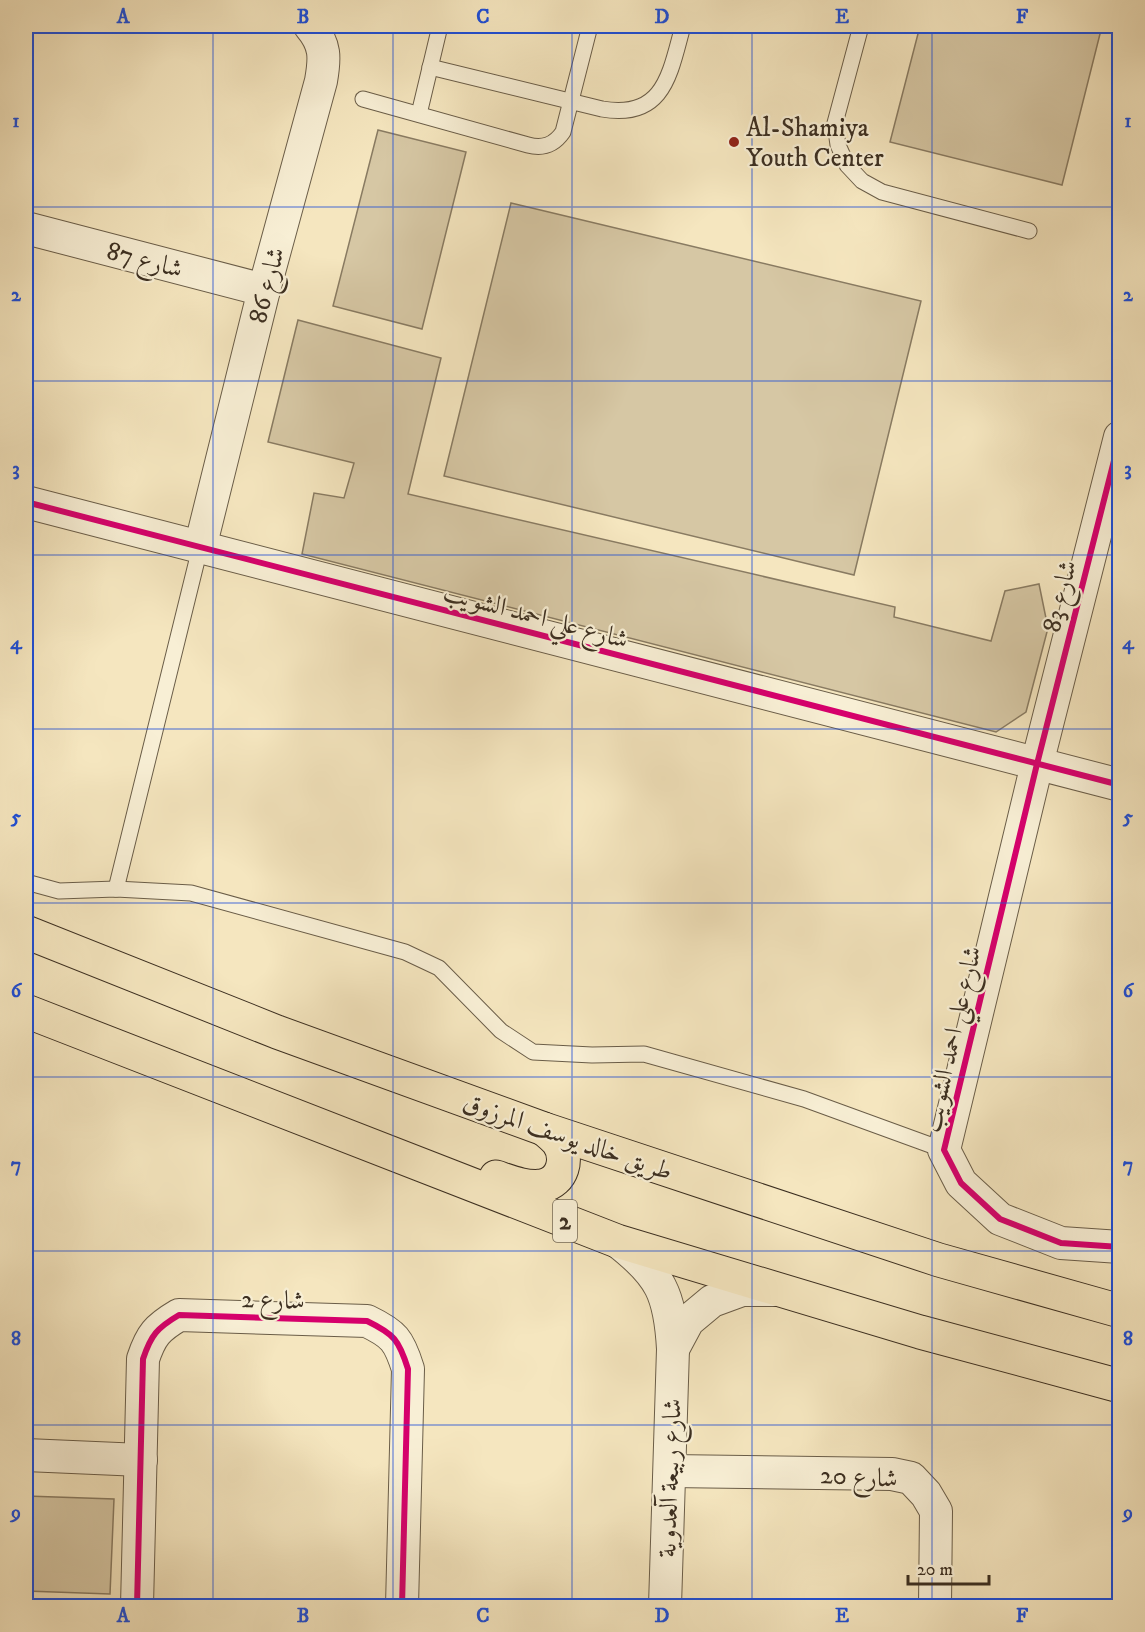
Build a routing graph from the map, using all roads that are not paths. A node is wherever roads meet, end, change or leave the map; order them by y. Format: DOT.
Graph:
graph roads {
  1 [pos="310,26"];
  2 [pos="440,26"];
  3 [pos="590,26"];
  4 [pos="683,26"];
  5 [pos="861,26"];
  6 [pos="430,68"];
  7 [pos="363,99"];
  8 [pos="571,102"];
  9 [pos="419,114"];
  10 [pos="26,228"];
  11 [pos="1029,231"];
  12 [pos="264,290"];
  13 [pos="1119,437"];
  14 [pos="1112,495"];
  15 [pos="26,502"];
  16 [pos="200,548"];
  17 [pos="1036,764"];
  18 [pos="1119,785"];
  19 [pos="26,882"];
  20 [pos="116,889"];
  21 [pos="26,932"];
  22 [pos="26,1011"];
  23 [pos="201,1080"];
  24 [pos="544,1129"];
  25 [pos="944,1150"];
  26 [pos="617,1241"];
  27 [pos="1119,1247"];
  28 [pos="774,1290"];
  29 [pos="1119,1311"];
  30 [pos="673,1349"];
  31 [pos="1119,1386"];
  32 [pos="26,1455"];
  33 [pos="141,1460"];
  34 [pos="670,1471"];
  35 [pos="137,1606"];
  36 [pos="402,1606"];
  37 [pos="665,1606"];
  38 [pos="935,1606"];
  1 -- 12 [label="street, شارع 86"];
  2 -- 6 [label="lane"];
  3 -- 8 [label="lane"];
  4 -- 8 [label="lane"];
  5 -- 11 [label="lane"];
  6 -- 8 [label="lane"];
  6 -- 9 [label="lane"];
  7 -- 9 [label="lane"];
  8 -- 9 [label="lane"];
  10 -- 12 [label="street, شارع 87"];
  12 -- 16 [label="street, شارع 86"];
  13 -- 14 [label="street, شارع 83"];
  14 -- 17 [label="street, شارع 83"];
  15 -- 16 [label="street, شارع علي احمد الشويب"];
  16 -- 17 [label="street, شارع علي احمد الشويب"];
  16 -- 20 [label="lane"];
  17 -- 18 [label="street, شارع علي احمد الشويب"];
  17 -- 25 [label="street, شارع علي احمد الشويب"];
  19 -- 20 [label="lane"];
  20 -- 25 [label="lane"];
  21 -- 24 [label="main road, طريق خالد يوسف المرزوق"];
  22 -- 23 [label="main road, 2"];
  23 -- 24 [label="main road"];
  23 -- 26 [label="main road, 2"];
  24 -- 29 [label="main road, طريق خالد يوسف المرزوق"];
  25 -- 27 [label="street, شارع علي احمد الشويب"];
  26 -- 28 [label="main road, 2"];
  26 -- 30 [label="street, شارع ربيعة آلعدوية"];
  28 -- 30 [label="street, شارع ربيعة آلعدوية"];
  28 -- 31 [label="main road, 2"];
  30 -- 34 [label="street, شارع ربيعة آلعدوية"];
  32 -- 33 [label="street"];
  33 -- 35 [label="street, شارع 2"];
  33 -- 36 [label="street, شارع 2"];
  34 -- 37 [label="street, شارع ربيعة آلعدوية"];
  34 -- 38 [label="street, شارع 20"];
}
